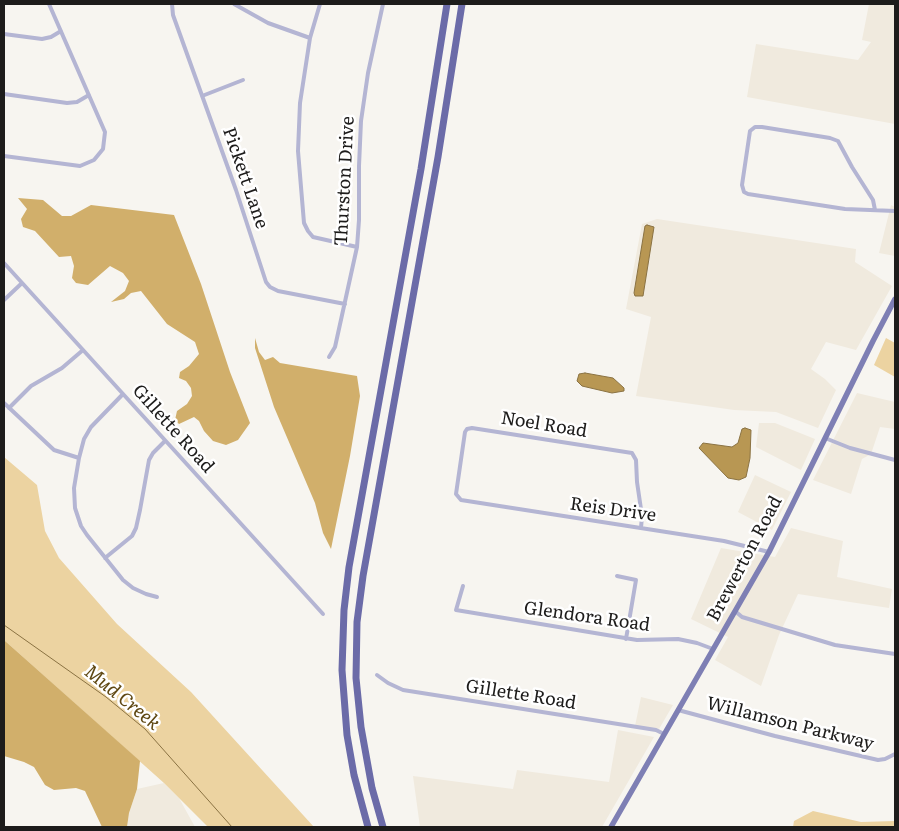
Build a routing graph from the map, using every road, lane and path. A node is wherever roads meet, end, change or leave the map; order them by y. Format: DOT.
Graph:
graph roads {
  1 [pos="48,4"];
  2 [pos="172,4"];
  3 [pos="234,4"];
  4 [pos="320,4"];
  5 [pos="383,4"];
  6 [pos="447,4"];
  7 [pos="462,4"];
  8 [pos="61,31"];
  9 [pos="4,34"];
  10 [pos="310,38"];
  11 [pos="243,80"];
  12 [pos="4,94"];
  13 [pos="89,95"];
  14 [pos="202,96"];
  15 [pos="4,156"];
  16 [pos="876,210"];
  17 [pos="895,211"];
  18 [pos="357,247"];
  19 [pos="4,263"];
  20 [pos="22,283"];
  21 [pos="895,299"];
  22 [pos="4,300"];
  23 [pos="345,304"];
  24 [pos="83,350"];
  25 [pos="329,357"];
  26 [pos="123,394"];
  27 [pos="4,403"];
  28 [pos="9,408"];
  29 [pos="825,438"];
  30 [pos="165,440"];
  31 [pos="79,458"];
  32 [pos="895,460"];
  33 [pos="456,494"];
  34 [pos="641,528"];
  35 [pos="769,552"];
  36 [pos="104,558"];
  37 [pos="617,576"];
  38 [pos="463,586"];
  39 [pos="157,597"];
  40 [pos="735,611"];
  41 [pos="323,614"];
  42 [pos="626,639"];
  43 [pos="713,649"];
  44 [pos="895,654"];
  45 [pos="377,675"];
  46 [pos="678,710"];
  47 [pos="664,734"];
  48 [pos="895,754"];
  49 [pos="368,827"];
  50 [pos="383,827"];
  51 [pos="611,827"];
  1 -- 8 [label="street"];
  2 -- 14 [label="street, Pickett Lane"];
  3 -- 10 [label="street"];
  4 -- 10 [label="street"];
  5 -- 18 [label="street, Thurston Drive"];
  6 -- 49 [label="highway"];
  7 -- 50 [label="highway"];
  8 -- 9 [label="street"];
  8 -- 13 [label="street"];
  10 -- 18 [label="street"];
  11 -- 14 [label="street"];
  12 -- 13 [label="street"];
  13 -- 15 [label="street"];
  14 -- 23 [label="street, Pickett Lane"];
  16 -- 16 [label="street"];
  16 -- 17 [label="street"];
  18 -- 23 [label="street, Thurston Drive"];
  19 -- 20 [label="street, Gillette Road"];
  20 -- 22 [label="street"];
  20 -- 24 [label="street, Gillette Road"];
  21 -- 29 [label="main road, Brewerton Road"];
  23 -- 25 [label="street, Thurston Drive"];
  24 -- 26 [label="street, Gillette Road"];
  24 -- 28 [label="street"];
  26 -- 30 [label="street, Gillette Road"];
  26 -- 31 [label="street"];
  27 -- 28 [label="street"];
  28 -- 31 [label="street"];
  29 -- 32 [label="street"];
  29 -- 35 [label="main road, Brewerton Road"];
  30 -- 36 [label="street"];
  30 -- 41 [label="street, Gillette Road"];
  31 -- 36 [label="street"];
  33 -- 34 [label="street, Reis Drive"];
  33 -- 34 [label="street, Noel Road"];
  34 -- 35 [label="street, Reis Drive"];
  35 -- 40 [label="main road, Brewerton Road"];
  36 -- 39 [label="street"];
  37 -- 42 [label="street"];
  38 -- 42 [label="street, Glendora Road"];
  40 -- 43 [label="main road, Brewerton Road"];
  40 -- 44 [label="street"];
  42 -- 43 [label="street, Glendora Road"];
  43 -- 46 [label="main road, Brewerton Road"];
  45 -- 47 [label="street, Gillette Road"];
  46 -- 47 [label="main road, Brewerton Road"];
  46 -- 48 [label="street, Willamson Parkway"];
  47 -- 51 [label="main road, Brewerton Road"];
}
